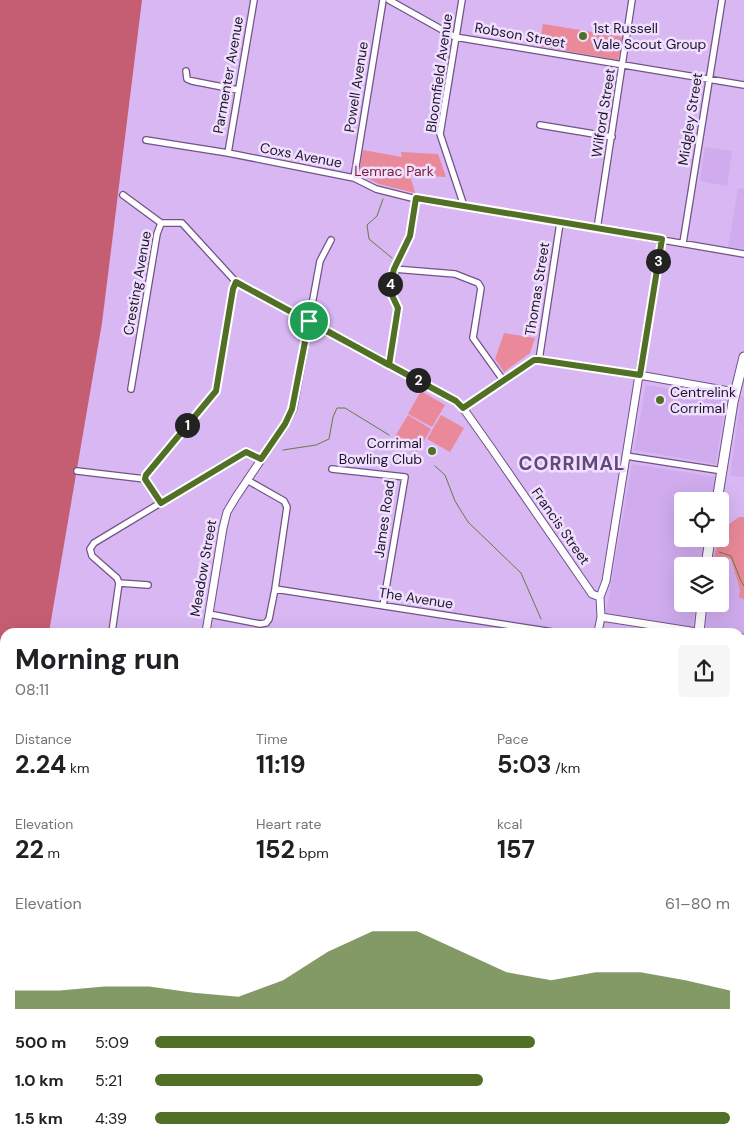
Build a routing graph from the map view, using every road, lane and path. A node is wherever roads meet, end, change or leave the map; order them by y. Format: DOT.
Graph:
graph roads {
  1 [pos="254,0"];
  2 [pos="383,0"];
  3 [pos="389,0"];
  4 [pos="462,0"];
  5 [pos="632,0"];
  6 [pos="722,0"];
  7 [pos="455,37"];
  8 [pos="623,66"];
  9 [pos="186,71"];
  10 [pos="709,80"];
  11 [pos="744,85"];
  12 [pos="238,90"];
  13 [pos="540,125"];
  14 [pos="612,137"];
  15 [pos="146,140"];
  16 [pos="228,153"];
  17 [pos="354,178"];
  18 [pos="123,195"];
  19 [pos="416,198"];
  20 [pos="464,206"];
  21 [pos="161,223"];
  22 [pos="560,223"];
  23 [pos="597,229"];
  24 [pos="662,239"];
  25 [pos="331,240"];
  26 [pos="683,243"];
  27 [pos="744,254"];
  28 [pos="394,269"];
  29 [pos="236,282"];
  30 [pos="309,321"];
  31 [pos="744,357"];
  32 [pos="539,360"];
  33 [pos="389,365"];
  34 [pos="640,375"];
  35 [pos="503,380"];
  36 [pos="131,388"];
  37 [pos="739,391"];
  38 [pos="463,408"];
  39 [pos="626,456"];
  40 [pos="261,459"];
  41 [pos="332,469"];
  42 [pos="77,471"];
  43 [pos="722,471"];
  44 [pos="145,479"];
  45 [pos="247,480"];
  46 [pos="718,492"];
  47 [pos="161,503"];
  48 [pos="119,583"];
  49 [pos="148,585"];
  50 [pos="275,589"];
  51 [pos="600,597"];
  52 [pos="383,606"];
  53 [pos="701,612"];
  54 [pos="209,614"];
  55 [pos="601,617"];
  56 [pos="113,628"];
  57 [pos="207,628"];
  58 [pos="527,628"];
  59 [pos="599,628"];
  60 [pos="672,628"];
  61 [pos="699,628"];
  1 -- 12 [label="street, Parmenter Avenue"];
  2 -- 17 [label="street, Powell Avenue"];
  3 -- 7 [label="street, Robson Street"];
  4 -- 7 [label="street, Bloomfield Avenue"];
  5 -- 8 [label="street, Wilford Street"];
  6 -- 10 [label="street, Midgley Street"];
  7 -- 8 [label="street, Robson Street"];
  7 -- 20 [label="street, Bloomfield Avenue"];
  8 -- 10 [label="street, Robson Street"];
  8 -- 14 [label="street, Wilford Street"];
  9 -- 12 [label="street"];
  10 -- 11 [label="street, Robson Street"];
  10 -- 26 [label="street, Midgley Street"];
  12 -- 16 [label="street, Parmenter Avenue"];
  13 -- 14 [label="street"];
  14 -- 23 [label="street, Wilford Street"];
  15 -- 16 [label="street, Coxs Avenue"];
  16 -- 17 [label="street, Coxs Avenue"];
  17 -- 19 [label="street, Coxs Avenue"];
  18 -- 21 [label="street"];
  19 -- 20 [label="street, Coxs Avenue"];
  19 -- 28 [label="street"];
  20 -- 22 [label="street, Coxs Avenue"];
  21 -- 29 [label="street, Cresting Avenue"];
  21 -- 36 [label="street, Cresting Avenue"];
  22 -- 23 [label="street, Coxs Avenue"];
  22 -- 32 [label="street, Thomas Street"];
  23 -- 24 [label="street, Coxs Avenue"];
  24 -- 26 [label="street, Coxs Avenue"];
  24 -- 34 [label="street"];
  25 -- 30 [label="street"];
  26 -- 27 [label="street, Coxs Avenue"];
  28 -- 33 [label="street"];
  28 -- 35 [label="street"];
  29 -- 30 [label="street, Francis Street"];
  29 -- 44 [label="street"];
  30 -- 33 [label="street, Francis Street"];
  30 -- 40 [label="street, Meadow Street"];
  31 -- 37 [label="main road"];
  32 -- 34 [label="street"];
  32 -- 35 [label="street"];
  33 -- 38 [label="street, Francis Street"];
  34 -- 37 [label="street"];
  34 -- 39 [label="street"];
  35 -- 38 [label="street"];
  37 -- 43 [label="main road"];
  38 -- 51 [label="street, Francis Street"];
  39 -- 43 [label="street"];
  39 -- 51 [label="street"];
  40 -- 45 [label="street, Meadow Street"];
  40 -- 47 [label="street"];
  41 -- 52 [label="street, James Road"];
  42 -- 44 [label="street"];
  43 -- 46 [label="main road"];
  44 -- 47 [label="street"];
  45 -- 50 [label="street"];
  45 -- 54 [label="street, Meadow Street"];
  47 -- 48 [label="street"];
  48 -- 49 [label="street"];
  48 -- 56 [label="street"];
  50 -- 52 [label="street, The Avenue"];
  50 -- 54 [label="street"];
  51 -- 55 [label="street"];
  52 -- 58 [label="street, The Avenue"];
  53 -- 61 [label="main road"];
  54 -- 57 [label="street, Meadow Street"];
  55 -- 59 [label="street"];
  55 -- 60 [label="street"];
}
